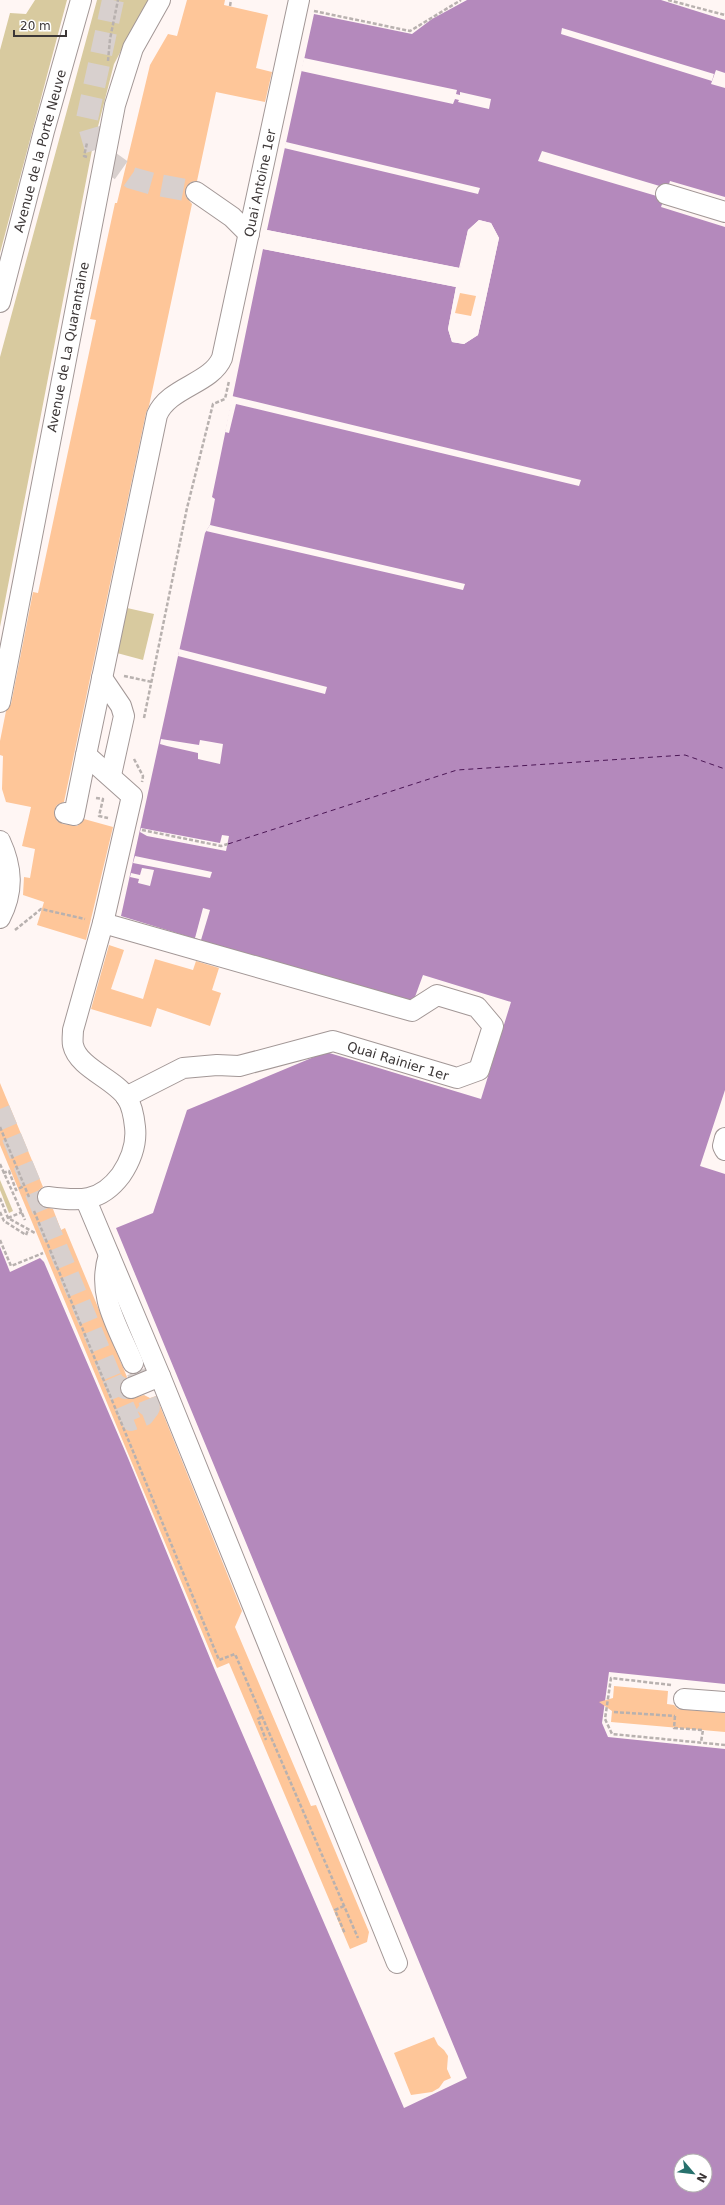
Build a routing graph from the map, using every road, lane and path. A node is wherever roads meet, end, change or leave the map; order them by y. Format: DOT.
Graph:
graph roads {
  1 [pos="81,0"];
  2 [pos="160,0"];
  3 [pos="231,0"];
  4 [pos="461,0"];
  5 [pos="668,0"];
  6 [pos="304,5"];
  7 [pos="230,6"];
  8 [pos="725,15"];
  9 [pos="196,192"];
  10 [pos="666,194"];
  11 [pos="725,212"];
  12 [pos="249,234"];
  13 [pos="0,302"];
  14 [pos="225,399"];
  15 [pos="102,678"];
  16 [pos="0,702"];
  17 [pos="144,719"];
  18 [pos="135,753"];
  19 [pos="86,755"];
  20 [pos="111,775"];
  21 [pos="142,783"];
  22 [pos="78,794"];
  23 [pos="65,812"];
  24 [pos="126,823"];
  25 [pos="0,841"];
  26 [pos="228,844"];
  27 [pos="64,914"];
  28 [pos="103,923"];
  29 [pos="7,924"];
  30 [pos="126,1097"];
  31 [pos="0,1127"];
  32 [pos="725,1138"];
  33 [pos="725,1150"];
  34 [pos="0,1164"];
  35 [pos="3,1173"];
  36 [pos="24,1186"];
  37 [pos="0,1198"];
  38 [pos="86,1200"];
  39 [pos="37,1202"];
  40 [pos="0,1212"];
  41 [pos="22,1212"];
  42 [pos="1,1218"];
  43 [pos="8,1218"];
  44 [pos="25,1220"];
  45 [pos="28,1230"];
  46 [pos="35,1233"];
  47 [pos="0,1240"];
  48 [pos="43,1253"];
  49 [pos="109,1255"];
  50 [pos="118,1306"];
  51 [pos="133,1363"];
  52 [pos="155,1378"];
  53 [pos="131,1388"];
  54 [pos="725,1702"];
  55 [pos="680,1707"];
  56 [pos="614,1712"];
  57 [pos="669,1715"];
  58 [pos="261,1717"];
  59 [pos="266,1740"];
  60 [pos="700,1742"];
  61 [pos="725,1745"];
  62 [pos="344,1906"];
  63 [pos="345,1934"];
  64 [pos="358,1938"];
  65 [pos="397,1963"];
  1 -- 13 [label="street, Avenue de la Porte Neuve"];
  2 -- 16 [label="street, Avenue de La Quarantaine"];
  3 -- 7 [label="path"];
  4 -- 6 [label="path"];
  5 -- 8 [label="path"];
  6 -- 12 [label="street, Quai Antoine 1er"];
  9 -- 12 [label="street"];
  10 -- 11 [label="street"];
  12 -- 15 [label="street, Quai Antoine 1er"];
  14 -- 17 [label="path"];
  15 -- 19 [label="street"];
  15 -- 20 [label="street"];
  18 -- 21 [label="path"];
  19 -- 20 [label="street"];
  19 -- 22 [label="street"];
  20 -- 24 [label="street"];
  22 -- 23 [label="street"];
  22 -- 24 [label="path"];
  24 -- 26 [label="path"];
  24 -- 28 [label="street"];
  25 -- 29 [label="street"];
  27 -- 29 [label="path"];
  28 -- 30 [label="street"];
  28 -- 30 [label="street, Quai Rainier 1er"];
  30 -- 38 [label="street"];
  31 -- 36 [label="path"];
  32 -- 33 [label="street"];
  34 -- 35 [label="path"];
  35 -- 36 [label="path"];
  35 -- 41 [label="path"];
  36 -- 39 [label="path"];
  37 -- 43 [label="path"];
  38 -- 39 [label="street"];
  38 -- 49 [label="street"];
  39 -- 58 [label="path"];
  40 -- 42 [label="path"];
  41 -- 43 [label="path"];
  41 -- 44 [label="path"];
  42 -- 45 [label="path"];
  43 -- 45 [label="path"];
  45 -- 46 [label="path"];
  47 -- 48 [label="path"];
  49 -- 51 [label="street"];
  49 -- 52 [label="street"];
  50 -- 52 [label="street"];
  52 -- 53 [label="street"];
  52 -- 65 [label="street"];
  54 -- 55 [label="street"];
  55 -- 60 [label="path"];
  55 -- 60 [label="path"];
  56 -- 57 [label="path"];
  58 -- 59 [label="path"];
  58 -- 62 [label="path"];
  60 -- 61 [label="path"];
  62 -- 63 [label="path"];
  62 -- 64 [label="path"];
}
